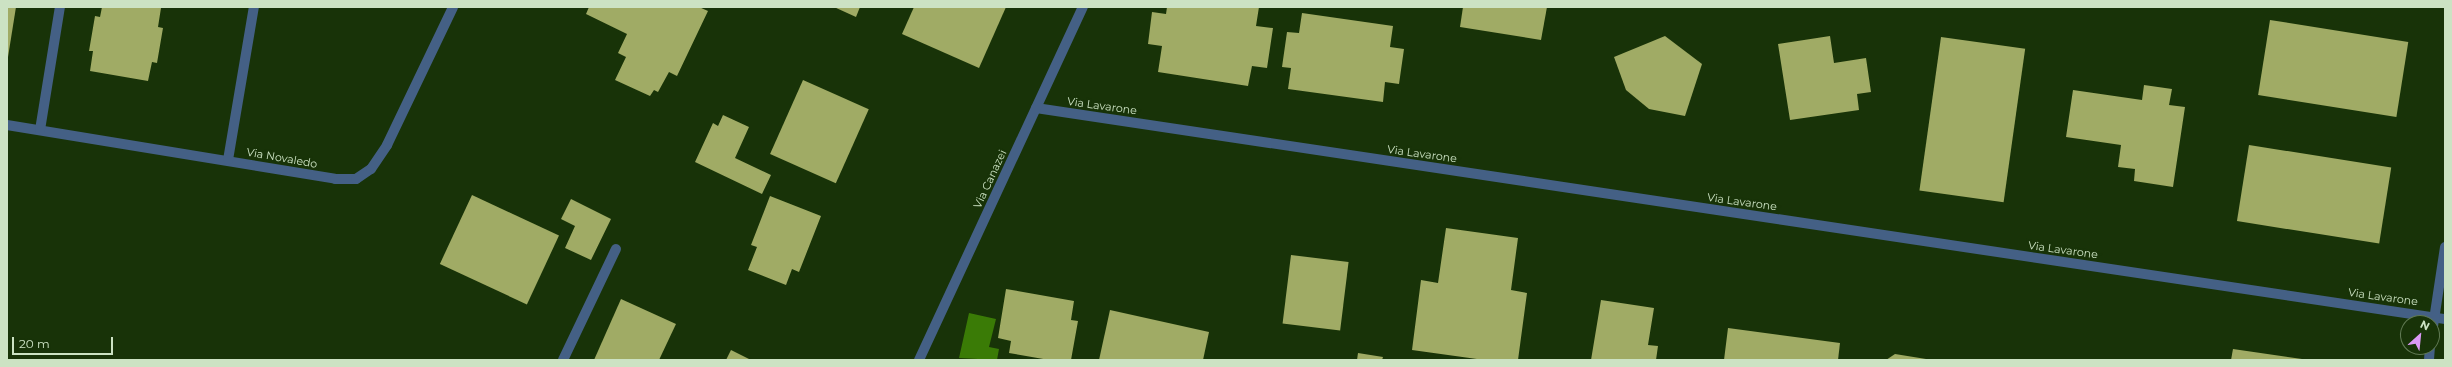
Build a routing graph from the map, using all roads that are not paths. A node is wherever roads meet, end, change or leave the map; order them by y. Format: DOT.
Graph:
graph roads {
  1 [pos="60,7"];
  2 [pos="254,7"];
  3 [pos="453,7"];
  4 [pos="1083,7"];
  5 [pos="1036,108"];
  6 [pos="7,125"];
  7 [pos="40,130"];
  8 [pos="228,160"];
  9 [pos="2445,247"];
  10 [pos="616,249"];
  11 [pos="2421,315"];
  12 [pos="2434,315"];
  13 [pos="563,360"];
  14 [pos="919,360"];
  1 -- 7 [label="street"];
  2 -- 8 [label="street"];
  3 -- 8 [label="street, Via Novaledo"];
  4 -- 5 [label="street, Via Canazei"];
  5 -- 11 [label="street, Via Lavarone"];
  5 -- 14 [label="street, Via Canazei"];
  6 -- 7 [label="street, Via Novaledo"];
  7 -- 8 [label="street, Via Novaledo"];
  9 -- 12 [label="street"];
  10 -- 13 [label="street"];
}
